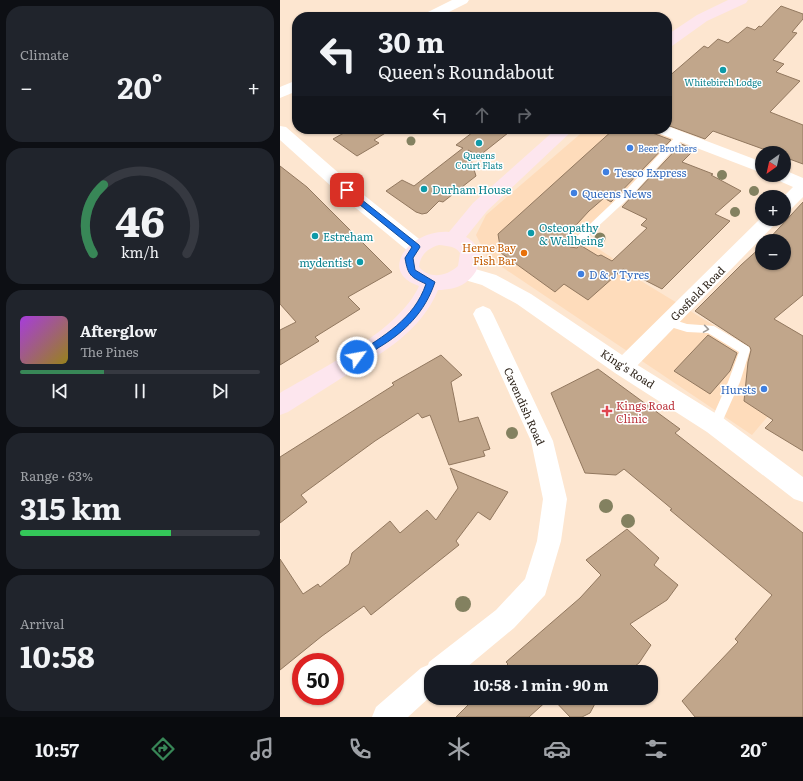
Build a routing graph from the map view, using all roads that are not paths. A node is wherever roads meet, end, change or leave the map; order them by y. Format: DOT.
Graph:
graph roads {
  1 [pos="462,0"];
  2 [pos="741,0"];
  3 [pos="439,12"];
  4 [pos="672,39"];
  5 [pos="292,87"];
  6 [pos="280,93"];
  7 [pos="280,131"];
  8 [pos="560,134"];
  9 [pos="672,134"];
  10 [pos="680,137"];
  11 [pos="755,165"];
  12 [pos="791,179"];
  13 [pos="803,184"];
  14 [pos="803,187"];
  15 [pos="791,199"];
  16 [pos="764,226"];
  17 [pos="454,239"];
  18 [pos="574,244"];
  19 [pos="416,247"];
  20 [pos="465,273"];
  21 [pos="431,282"];
  22 [pos="483,314"];
  23 [pos="668,322"];
  24 [pos="624,366"];
  25 [pos="280,405"];
  26 [pos="715,424"];
  27 [pos="803,491"];
  28 [pos="448,665"];
  29 [pos="424,684"];
  30 [pos="386,717"];
  1 -- 3 [label="street"];
  2 -- 4 [label="main road"];
  5 -- 6 [label="street"];
  7 -- 19 [label="street"];
  8 -- 17 [label="main road"];
  9 -- 10 [label="street"];
  10 -- 11 [label="street"];
  10 -- 18 [label="lane"];
  12 -- 13 [label="street"];
  14 -- 15 [label="street"];
  16 -- 23 [label="street, Gosfield Road"];
  17 -- 19 [label="main road"];
  17 -- 20 [label="main road"];
  19 -- 21 [label="main road"];
  20 -- 21 [label="main road"];
  20 -- 24 [label="street, King's Road"];
  21 -- 25 [label="main road"];
  22 -- 28 [label="street, Cavendish Road"];
  23 -- 24 [label="street, Gosfield Road"];
  23 -- 26 [label="lane, one-way"];
  24 -- 26 [label="street, King's Road"];
  26 -- 27 [label="street, King's Road"];
  29 -- 30 [label="street"];
}
